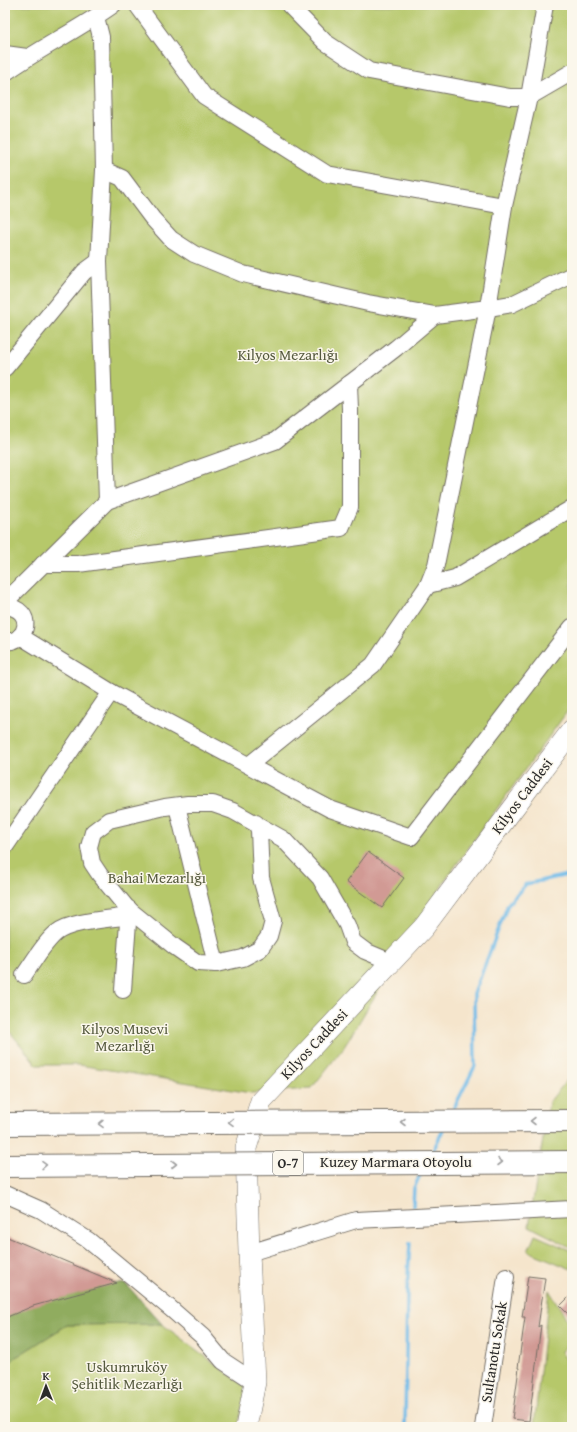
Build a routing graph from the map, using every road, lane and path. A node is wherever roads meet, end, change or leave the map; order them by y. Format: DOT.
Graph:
graph roads {
  1 [pos="113,5"];
  2 [pos="137,5"];
  3 [pos="289,5"];
  4 [pos="545,5"];
  5 [pos="96,17"];
  6 [pos="5,54"];
  7 [pos="27,57"];
  8 [pos="572,72"];
  9 [pos="5,73"];
  10 [pos="529,97"];
  11 [pos="104,170"];
  12 [pos="504,206"];
  13 [pos="99,261"];
  14 [pos="572,275"];
  15 [pos="488,308"];
  16 [pos="435,315"];
  17 [pos="5,368"];
  18 [pos="349,384"];
  19 [pos="107,501"];
  20 [pos="572,508"];
  21 [pos="43,564"];
  22 [pos="428,585"];
  23 [pos="5,602"];
  24 [pos="5,606"];
  25 [pos="572,627"];
  26 [pos="20,636"];
  27 [pos="5,641"];
  28 [pos="111,692"];
  29 [pos="572,730"];
  30 [pos="249,765"];
  31 [pos="177,806"];
  32 [pos="256,823"];
  33 [pos="283,839"];
  34 [pos="260,842"];
  35 [pos="5,847"];
  36 [pos="129,912"];
  37 [pos="391,962"];
  38 [pos="216,964"];
  39 [pos="24,975"];
  40 [pos="123,990"];
  41 [pos="572,1121"];
  42 [pos="5,1124"];
  43 [pos="572,1162"];
  44 [pos="5,1166"];
  45 [pos="5,1194"];
  46 [pos="572,1209"];
  47 [pos="249,1253"];
  48 [pos="506,1277"];
  49 [pos="254,1382"];
  50 [pos="246,1427"];
  51 [pos="483,1427"];
  1 -- 5 [label="street"];
  2 -- 12 [label="street"];
  3 -- 10 [label="street"];
  4 -- 10 [label="street"];
  5 -- 7 [label="street"];
  5 -- 11 [label="street"];
  6 -- 7 [label="street"];
  7 -- 9 [label="street"];
  8 -- 10 [label="street"];
  10 -- 12 [label="street"];
  11 -- 13 [label="street"];
  11 -- 16 [label="street"];
  12 -- 15 [label="street"];
  13 -- 17 [label="street"];
  13 -- 19 [label="street"];
  14 -- 15 [label="street"];
  15 -- 16 [label="street"];
  15 -- 22 [label="street"];
  16 -- 18 [label="street"];
  18 -- 19 [label="street"];
  18 -- 21 [label="street"];
  19 -- 21 [label="street"];
  20 -- 22 [label="street"];
  21 -- 23 [label="street"];
  22 -- 30 [label="street"];
  24 -- 26 [label="street"];
  25 -- 30 [label="street"];
  26 -- 27 [label="street"];
  26 -- 28 [label="street"];
  28 -- 30 [label="street"];
  28 -- 35 [label="street"];
  29 -- 37 [label="main road, Kilyos Caddesi"];
  31 -- 32 [label="street"];
  31 -- 36 [label="street"];
  31 -- 38 [label="street"];
  32 -- 33 [label="street"];
  32 -- 34 [label="street"];
  33 -- 34 [label="street"];
  33 -- 37 [label="street"];
  34 -- 38 [label="street"];
  36 -- 38 [label="street"];
  36 -- 39 [label="street"];
  36 -- 40 [label="street"];
  37 -- 47 [label="main road, Kilyos Caddesi"];
  41 -- 42 [label="highway, one-way, bridge"];
  44 -- 43 [label="highway, Kuzey Marmara Otoyolu / O-7, one-way, bridge"];
  45 -- 49 [label="street"];
  46 -- 47 [label="street"];
  47 -- 49 [label="main road, Kilyos Caddesi"];
  48 -- 51 [label="street, Sultanotu Sokak"];
  49 -- 50 [label="main road, Kilyos Caddesi"];
}
